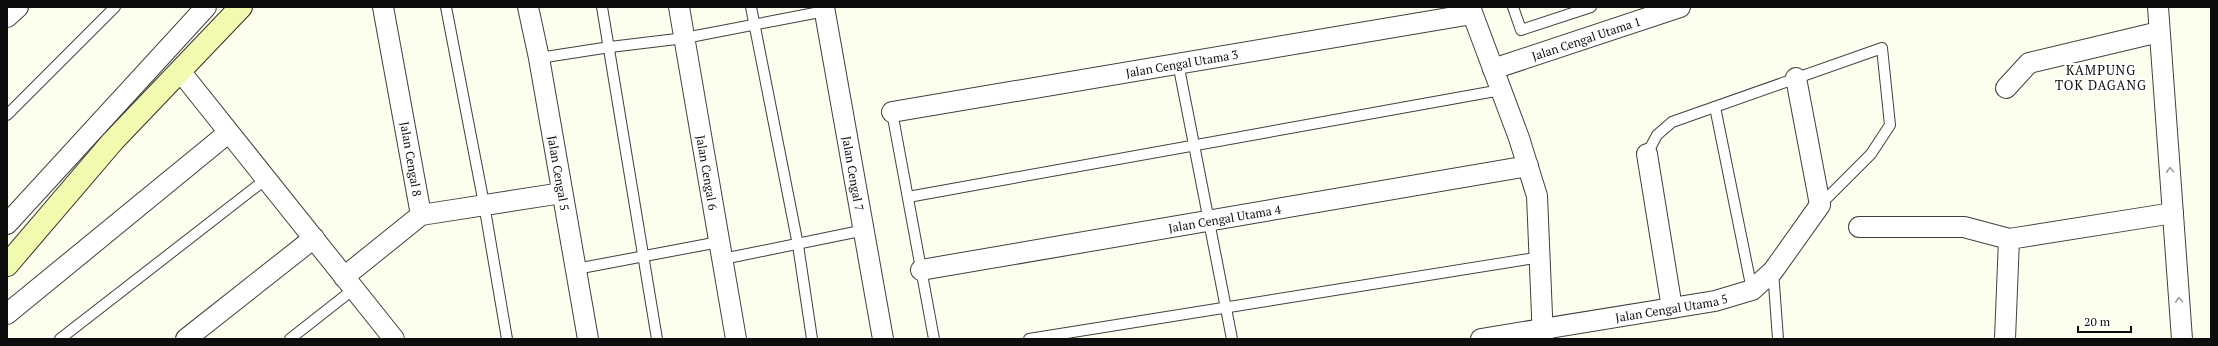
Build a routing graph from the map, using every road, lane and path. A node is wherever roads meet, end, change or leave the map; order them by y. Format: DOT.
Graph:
graph roads {
  1 [pos="18,7"];
  2 [pos="115,7"];
  3 [pos="206,7"];
  4 [pos="241,7"];
  5 [pos="384,7"];
  6 [pos="446,7"];
  7 [pos="528,7"];
  8 [pos="602,7"];
  9 [pos="679,7"];
  10 [pos="751,7"];
  11 [pos="1513,7"];
  12 [pos="1591,7"];
  13 [pos="1680,7"];
  14 [pos="2158,7"];
  15 [pos="825,9"];
  16 [pos="1471,10"];
  17 [pos="7,17"];
  18 [pos="755,24"];
  19 [pos="2159,32"];
  20 [pos="685,38"];
  21 [pos="610,47"];
  22 [pos="539,58"];
  23 [pos="1178,63"];
  24 [pos="1493,69"];
  25 [pos="180,71"];
  26 [pos="1796,78"];
  27 [pos="2006,88"];
  28 [pos="1501,90"];
  29 [pos="1715,107"];
  30 [pos="892,112"];
  31 [pos="7,115"];
  32 [pos="228,133"];
  33 [pos="1195,146"];
  34 [pos="1647,154"];
  35 [pos="1528,166"];
  36 [pos="266,179"];
  37 [pos="562,193"];
  38 [pos="908,197"];
  39 [pos="484,204"];
  40 [pos="1820,205"];
  41 [pos="2173,213"];
  42 [pos="421,215"];
  43 [pos="1210,220"];
  44 [pos="7,224"];
  45 [pos="1859,227"];
  46 [pos="865,230"];
  47 [pos="314,238"];
  48 [pos="2009,239"];
  49 [pos="798,245"];
  50 [pos="721,251"];
  51 [pos="642,257"];
  52 [pos="1541,257"];
  53 [pos="7,265"];
  54 [pos="576,269"];
  55 [pos="921,270"];
  56 [pos="1773,270"];
  57 [pos="350,282"];
  58 [pos="1752,290"];
  59 [pos="1226,308"];
  60 [pos="1672,308"];
  61 [pos="7,314"];
  62 [pos="1543,334"];
  63 [pos="60,339"];
  64 [pos="186,339"];
  65 [pos="290,339"];
  66 [pos="394,339"];
  67 [pos="507,339"];
  68 [pos="588,339"];
  69 [pos="657,339"];
  70 [pos="736,339"];
  71 [pos="812,339"];
  72 [pos="884,339"];
  73 [pos="934,339"];
  74 [pos="1029,339"];
  75 [pos="1232,339"];
  76 [pos="1481,339"];
  77 [pos="1778,339"];
  78 [pos="2005,339"];
  79 [pos="2182,339"];
  1 -- 17 [label="street"];
  2 -- 31 [label="lane"];
  3 -- 44 [label="street"];
  4 -- 25 [label="street"];
  5 -- 42 [label="street, Jalan Cengal 8"];
  6 -- 39 [label="lane"];
  7 -- 22 [label="street, Jalan Cengal 5"];
  8 -- 21 [label="lane"];
  9 -- 20 [label="street, Jalan Cengal 6"];
  10 -- 18 [label="lane"];
  11 -- 12 [label="lane"];
  13 -- 24 [label="street, Jalan Cengal Utama 1"];
  14 -- 19 [label="street"];
  15 -- 18 [label="lane"];
  15 -- 46 [label="street, Jalan Cengal 7"];
  16 -- 23 [label="street, Jalan Cengal Utama 3"];
  16 -- 24 [label="street"];
  18 -- 20 [label="lane"];
  18 -- 49 [label="lane"];
  19 -- 27 [label="street"];
  41 -- 19 [label="street, one-way"];
  20 -- 21 [label="lane"];
  20 -- 50 [label="street, Jalan Cengal 6"];
  21 -- 22 [label="lane"];
  21 -- 51 [label="lane"];
  22 -- 37 [label="street, Jalan Cengal 5"];
  23 -- 30 [label="street, Jalan Cengal Utama 3"];
  23 -- 33 [label="lane"];
  24 -- 28 [label="street"];
  25 -- 32 [label="street"];
  25 -- 53 [label="street"];
  26 -- 29 [label="lane"];
  26 -- 40 [label="street"];
  26 -- 40 [label="lane"];
  28 -- 33 [label="lane"];
  28 -- 35 [label="street"];
  29 -- 34 [label="lane"];
  29 -- 58 [label="lane"];
  30 -- 38 [label="lane"];
  32 -- 36 [label="street"];
  32 -- 61 [label="street"];
  33 -- 38 [label="lane"];
  33 -- 43 [label="lane"];
  34 -- 60 [label="street"];
  35 -- 43 [label="street, Jalan Cengal Utama 4"];
  35 -- 52 [label="street"];
  36 -- 47 [label="street"];
  36 -- 63 [label="lane"];
  37 -- 39 [label="street"];
  37 -- 54 [label="street, Jalan Cengal 5"];
  38 -- 55 [label="lane"];
  39 -- 42 [label="street"];
  39 -- 67 [label="lane"];
  40 -- 56 [label="street, Jalan Cengal Utama 5"];
  41 -- 48 [label="street"];
  79 -- 41 [label="street, one-way"];
  42 -- 57 [label="street"];
  43 -- 55 [label="street, Jalan Cengal Utama 4"];
  43 -- 59 [label="lane"];
  45 -- 48 [label="street"];
  46 -- 49 [label="lane"];
  46 -- 72 [label="street, Jalan Cengal 7"];
  47 -- 57 [label="street"];
  47 -- 64 [label="street"];
  48 -- 78 [label="street"];
  49 -- 50 [label="lane"];
  49 -- 71 [label="lane"];
  50 -- 51 [label="lane"];
  50 -- 70 [label="street, Jalan Cengal 6"];
  51 -- 54 [label="lane"];
  51 -- 69 [label="lane"];
  52 -- 59 [label="lane"];
  52 -- 62 [label="street"];
  54 -- 68 [label="street, Jalan Cengal 5"];
  55 -- 73 [label="lane"];
  56 -- 58 [label="street, Jalan Cengal Utama 5"];
  56 -- 77 [label="lane"];
  57 -- 65 [label="lane"];
  57 -- 66 [label="street"];
  58 -- 60 [label="street, Jalan Cengal Utama 5"];
  59 -- 74 [label="lane"];
  59 -- 75 [label="lane"];
  60 -- 62 [label="street, Jalan Cengal Utama 5"];
  62 -- 76 [label="street, Jalan Cengal Utama 5"];
}
